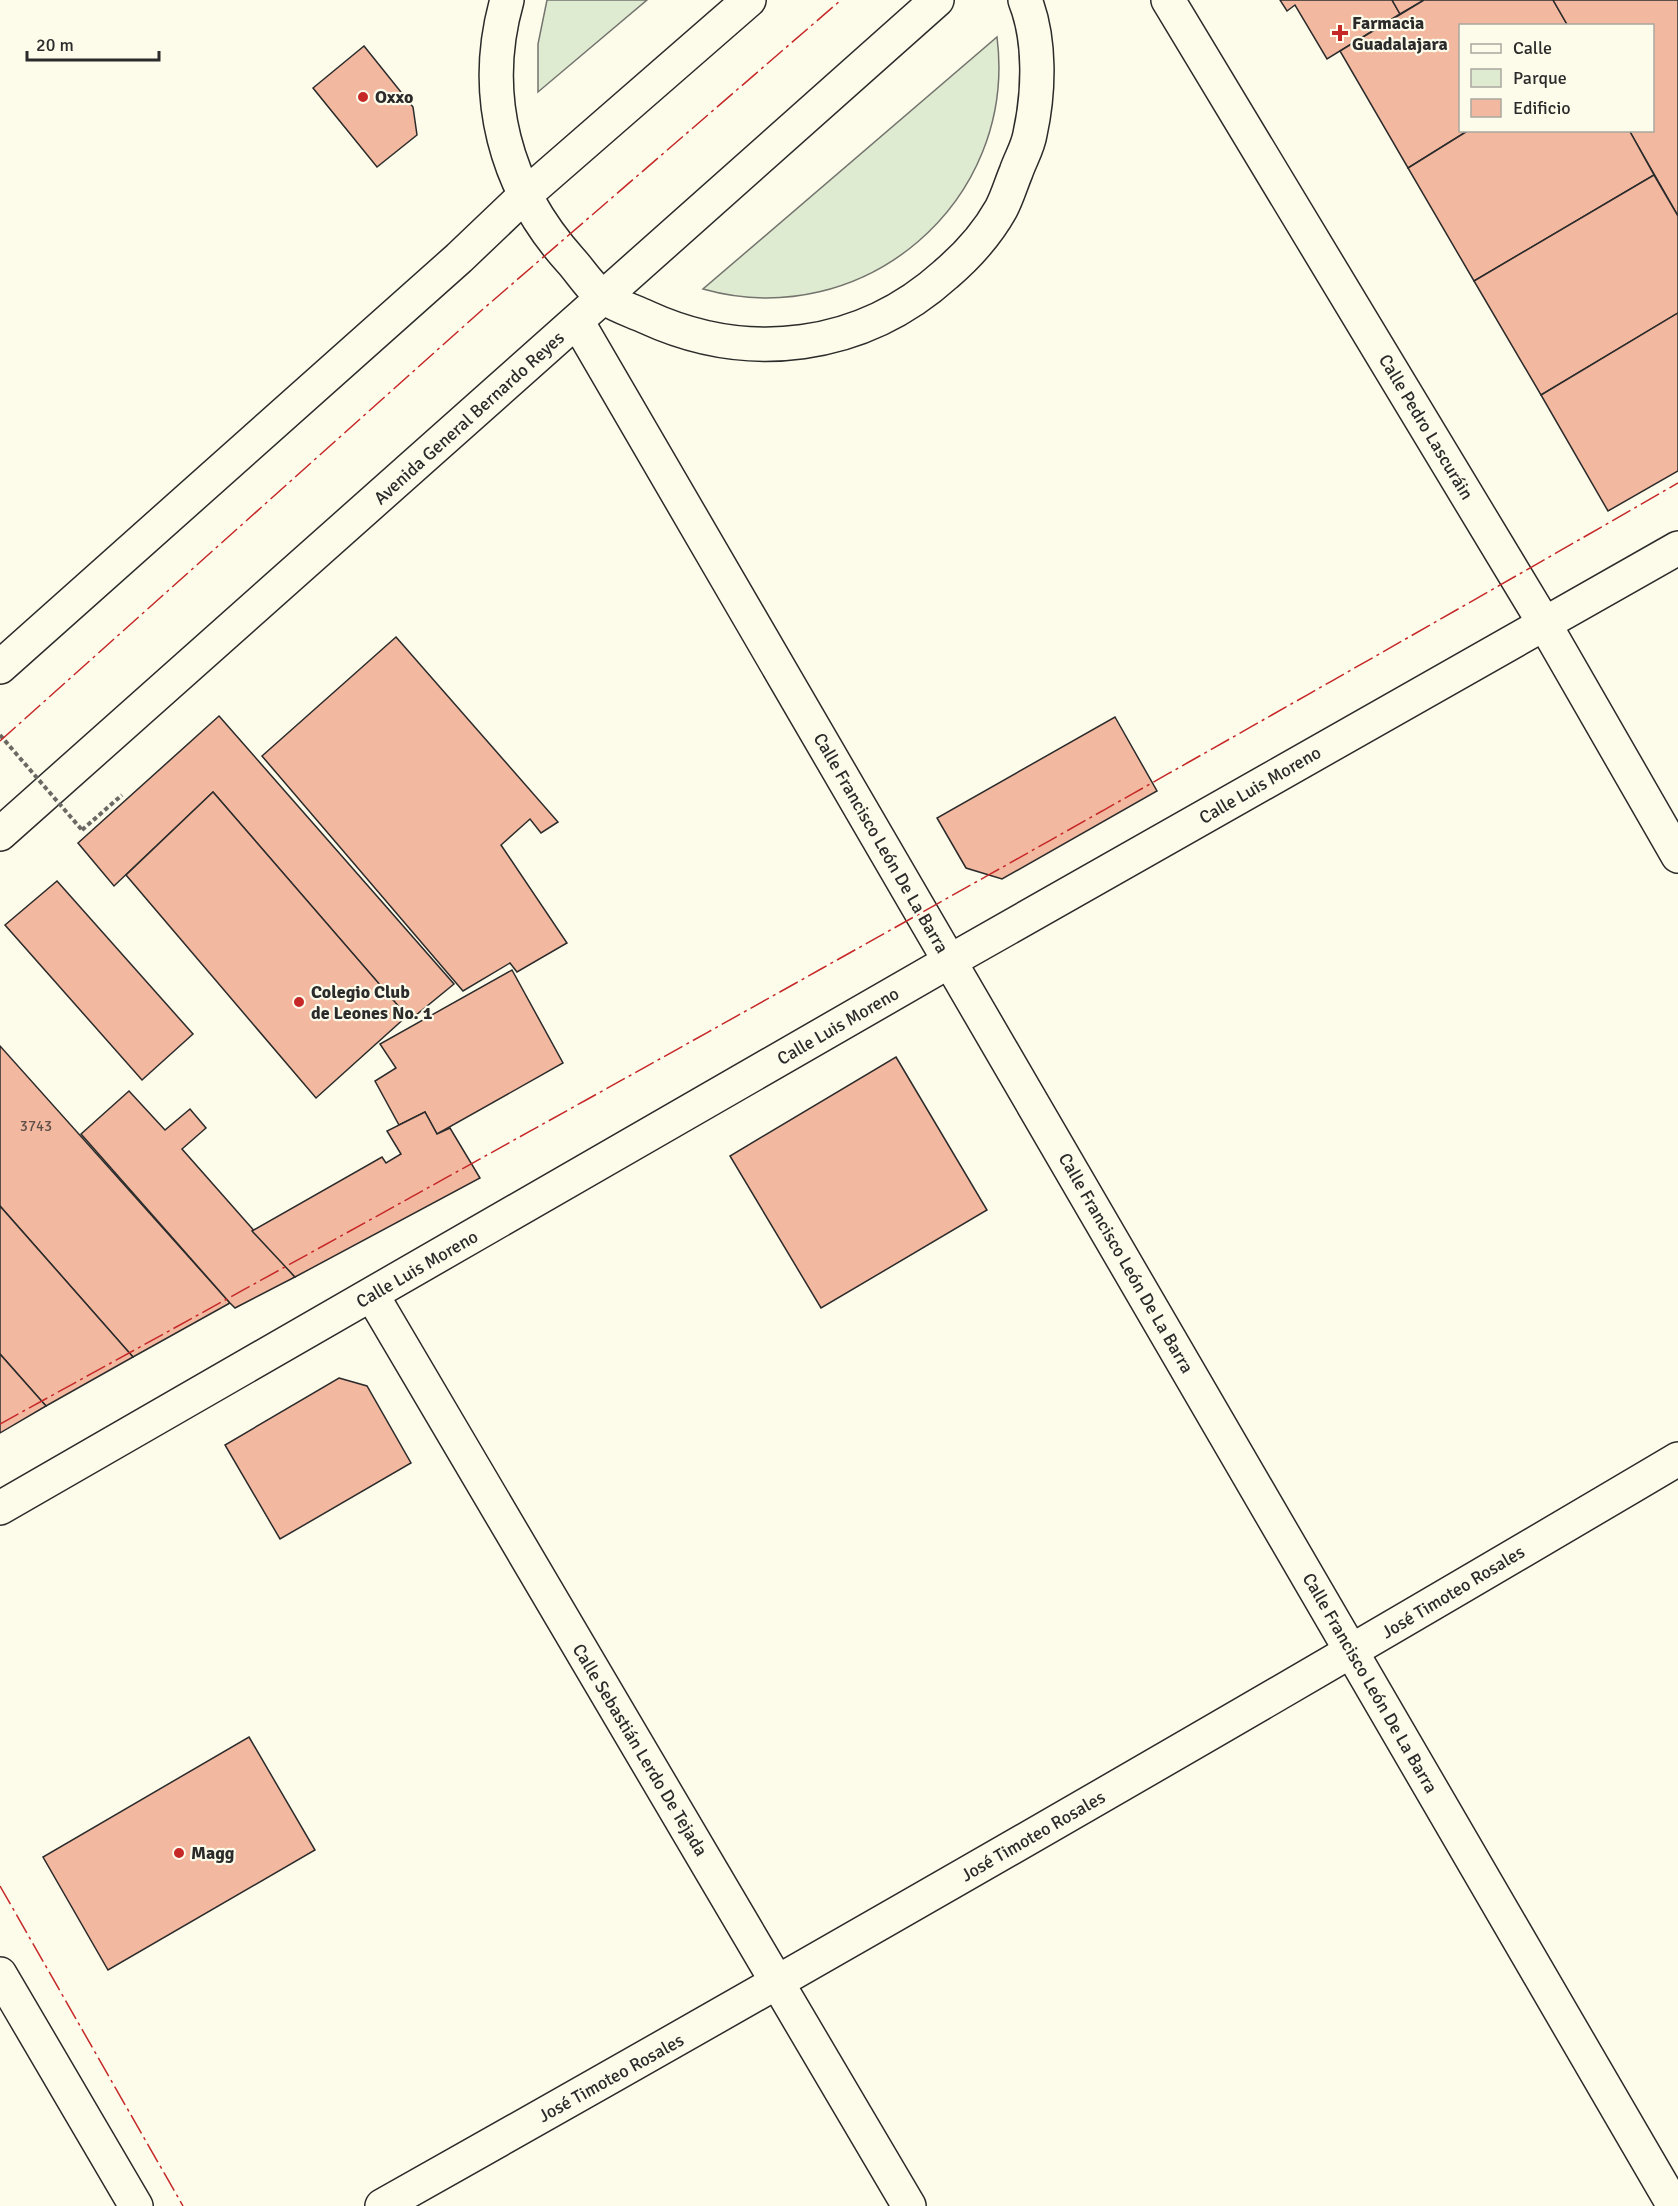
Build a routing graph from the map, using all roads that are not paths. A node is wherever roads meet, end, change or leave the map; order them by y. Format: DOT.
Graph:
graph roads {
  1 [pos="507,0"];
  2 [pos="749,0"];
  3 [pos="937,0"];
  4 [pos="1025,0"];
  5 [pos="1168,0"];
  6 [pos="524,196"];
  7 [pos="603,297"];
  8 [pos="577,321"];
  9 [pos="1678,548"];
  10 [pos="1544,623"];
  11 [pos="0,667"];
  12 [pos="0,834"];
  13 [pos="1678,856"];
  14 [pos="950,961"];
  15 [pos="372,1295"];
  16 [pos="1678,1459"];
  17 [pos="0,1508"];
  18 [pos="1352,1652"];
  19 [pos="0,1974"];
  20 [pos="778,1983"];
  21 [pos="11,2019"];
  22 [pos="136,2206"];
  23 [pos="382,2206"];
  24 [pos="909,2206"];
  25 [pos="1674,2206"];
  1 -- 6 [label="street"];
  2 -- 6 [label="street"];
  3 -- 7 [label="street, Avenida General Bernardo Reyes"];
  4 -- 7 [label="street"];
  5 -- 10 [label="street, Calle Pedro Lascuráin"];
  6 -- 7 [label="street"];
  6 -- 11 [label="street"];
  7 -- 8 [label="street, Avenida General Bernardo Reyes"];
  8 -- 12 [label="street, Avenida General Bernardo Reyes"];
  8 -- 14 [label="street, Calle Francisco León De La Barra"];
  9 -- 10 [label="street, Calle Luis Moreno"];
  10 -- 13 [label="street, Calle Pedro Lascuráin"];
  10 -- 14 [label="street, Calle Luis Moreno"];
  14 -- 15 [label="street, Calle Luis Moreno"];
  14 -- 18 [label="street, Calle Francisco León De La Barra"];
  15 -- 17 [label="street, Calle Luis Moreno"];
  15 -- 20 [label="street, Calle Sebastián Lerdo De Tejada"];
  16 -- 18 [label="street, José Timoteo Rosales"];
  18 -- 20 [label="street, José Timoteo Rosales"];
  18 -- 25 [label="street, Calle Francisco León De La Barra"];
  19 -- 21 [label="street"];
  20 -- 23 [label="street, José Timoteo Rosales"];
  20 -- 24 [label="street, Calle Sebastián Lerdo De Tejada"];
  21 -- 22 [label="street"];
}
